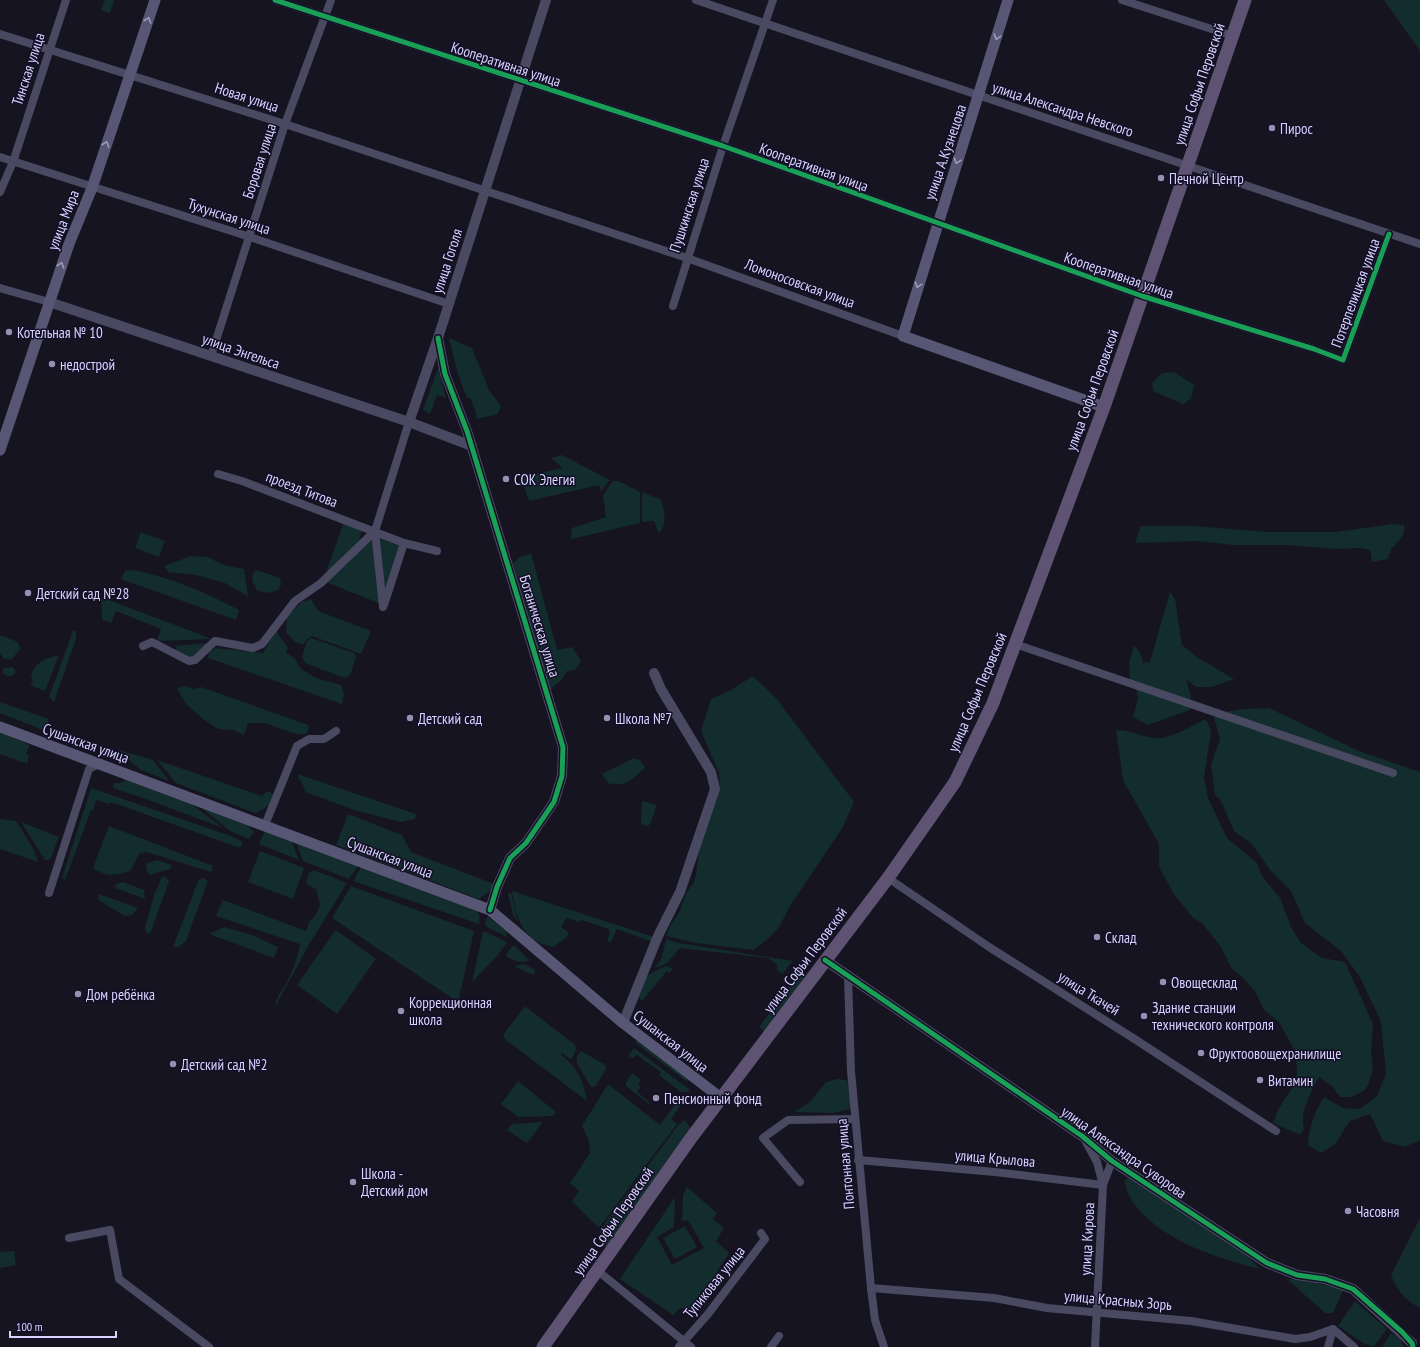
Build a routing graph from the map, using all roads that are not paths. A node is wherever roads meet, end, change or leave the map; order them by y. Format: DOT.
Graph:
graph roads {
  1 [pos="66,0"];
  2 [pos="155,0"];
  3 [pos="275,0"];
  4 [pos="331,0"];
  5 [pos="546,0"];
  6 [pos="696,0"];
  7 [pos="773,0"];
  8 [pos="1008,0"];
  9 [pos="1122,0"];
  10 [pos="1245,0"];
  11 [pos="326,18"];
  12 [pos="766,24"];
  13 [pos="0,34"];
  14 [pos="1233,36"];
  15 [pos="49,50"];
  16 [pos="130,75"];
  17 [pos="520,82"];
  18 [pos="979,96"];
  19 [pos="285,124"];
  20 [pos="723,146"];
  21 [pos="0,157"];
  22 [pos="13,162"];
  23 [pos="1188,165"];
  24 [pos="92,188"];
  25 [pos="485,191"];
  26 [pos="0,192"];
  27 [pos="936,224"];
  28 [pos="1389,234"];
  29 [pos="250,237"];
  30 [pos="1420,244"];
  31 [pos="687,258"];
  32 [pos="0,288"];
  33 [pos="1142,296"];
  34 [pos="49,302"];
  35 [pos="449,304"];
  36 [pos="673,306"];
  37 [pos="903,336"];
  38 [pos="438,338"];
  39 [pos="211,356"];
  40 [pos="1343,360"];
  41 [pos="1104,407"];
  42 [pos="409,422"];
  43 [pos="472,446"];
  44 [pos="0,450"];
  45 [pos="218,474"];
  46 [pos="375,531"];
  47 [pos="404,543"];
  48 [pos="437,552"];
  49 [pos="1015,644"];
  50 [pos="143,646"];
  51 [pos="654,673"];
  52 [pos="0,727"];
  53 [pos="336,731"];
  54 [pos="100,763"];
  55 [pos="1393,773"];
  56 [pos="265,825"];
  57 [pos="888,878"];
  58 [pos="49,893"];
  59 [pos="490,910"];
  60 [pos="825,960"];
  61 [pos="848,977"];
  62 [pos="623,1023"];
  63 [pos="722,1098"];
  64 [pos="855,1119"];
  65 [pos="1276,1131"];
  66 [pos="1082,1136"];
  67 [pos="858,1160"];
  68 [pos="1112,1161"];
  69 [pos="800,1182"];
  70 [pos="1103,1185"];
  71 [pos="761,1233"];
  72 [pos="69,1238"];
  73 [pos="598,1271"];
  74 [pos="871,1288"];
  75 [pos="1097,1312"];
  76 [pos="1333,1329"];
  77 [pos="779,1336"];
  78 [pos="681,1344"];
  79 [pos="1414,1346"];
  80 [pos="209,1347"];
  81 [pos="543,1347"];
  82 [pos="691,1347"];
  83 [pos="771,1347"];
  84 [pos="884,1347"];
  85 [pos="1095,1347"];
  86 [pos="1328,1347"];
  87 [pos="1354,1347"];
  1 -- 15 [label="street, Тинская улица"];
  16 -- 2 [label="main road, улица Мира, one-way"];
  3 -- 11 [label="street, Кооперативная улица"];
  4 -- 11 [label="street, Боровая улица"];
  5 -- 17 [label="street, улица Гоголя"];
  6 -- 12 [label="street, улица Александра Невского"];
  7 -- 12 [label="street, Пушкинская улица"];
  8 -- 18 [label="main road, улица А.Кузнецова, one-way"];
  9 -- 14 [label="street"];
  10 -- 14 [label="main road, улица Софьи Перовской"];
  11 -- 17 [label="street, Кооперативная улица"];
  11 -- 19 [label="street, Боровая улица"];
  12 -- 18 [label="street, улица Александра Невского"];
  12 -- 20 [label="street, Пушкинская улица"];
  13 -- 15 [label="street, Новая улица"];
  14 -- 23 [label="main road, улица Софьи Перовской"];
  15 -- 16 [label="street, Новая улица"];
  15 -- 22 [label="street, Тинская улица"];
  16 -- 19 [label="street, Новая улица"];
  24 -- 16 [label="main road, улица Мира, one-way"];
  17 -- 20 [label="street, Кооперативная улица"];
  17 -- 25 [label="street, улица Гоголя"];
  18 -- 23 [label="street, улица Александра Невского"];
  18 -- 27 [label="main road, улица А.Кузнецова, one-way"];
  19 -- 25 [label="street, Новая улица"];
  19 -- 29 [label="street, Боровая улица"];
  20 -- 27 [label="street, Кооперативная улица"];
  20 -- 31 [label="street, Пушкинская улица"];
  21 -- 22 [label="street, Тухунская улица"];
  22 -- 24 [label="street, Тухунская улица"];
  22 -- 26 [label="street, Тинская улица"];
  23 -- 28 [label="street, улица Александра Невского"];
  23 -- 33 [label="main road, улица Софьи Перовской"];
  24 -- 29 [label="street, Тухунская улица"];
  34 -- 24 [label="main road, улица Мира, one-way"];
  25 -- 31 [label="street, Ломоносовская улица"];
  25 -- 35 [label="street, улица Гоголя"];
  27 -- 33 [label="street, Кооперативная улица"];
  27 -- 37 [label="main road, улица А.Кузнецова, one-way"];
  28 -- 30 [label="street, улица Александра Невского"];
  28 -- 40 [label="street, Потерпелицкая улица"];
  29 -- 35 [label="street, Тухунская улица"];
  29 -- 39 [label="street, Боровая улица"];
  31 -- 36 [label="street, Пушкинская улица"];
  31 -- 37 [label="street, Ломоносовская улица"];
  32 -- 34 [label="street, улица Энгельса"];
  33 -- 40 [label="street, Кооперативная улица"];
  33 -- 41 [label="main road, улица Софьи Перовской"];
  34 -- 39 [label="street, улица Энгельса"];
  34 -- 44 [label="main road, улица Мира"];
  35 -- 38 [label="street, улица Гоголя"];
  37 -- 41 [label="main road, Ломоносовская улица"];
  38 -- 42 [label="street, улица Гоголя"];
  38 -- 43 [label="street, Ботаническая улица"];
  39 -- 42 [label="street, улица Энгельса"];
  41 -- 49 [label="main road, улица Софьи Перовской"];
  42 -- 43 [label="street, улица Энгельса"];
  42 -- 46 [label="street, улица Гоголя"];
  43 -- 59 [label="street, Ботаническая улица"];
  45 -- 46 [label="street, проезд Титова"];
  46 -- 47 [label="street, проезд Титова"];
  46 -- 47 [label="street"];
  46 -- 50 [label="street"];
  47 -- 48 [label="street, проезд Титова"];
  49 -- 55 [label="street"];
  49 -- 57 [label="main road, улица Софьи Перовской"];
  51 -- 62 [label="street"];
  52 -- 54 [label="main road, Сушанская улица"];
  53 -- 56 [label="street"];
  54 -- 56 [label="main road, Сушанская улица"];
  54 -- 58 [label="street"];
  56 -- 59 [label="main road, Сушанская улица"];
  57 -- 60 [label="main road, улица Софьи Перовской"];
  57 -- 65 [label="street, улица Ткачей"];
  59 -- 62 [label="main road, Сушанская улица"];
  60 -- 61 [label="street, улица Александра Суворова"];
  60 -- 63 [label="main road, улица Софьи Перовской"];
  61 -- 64 [label="street, Понтонная улица"];
  61 -- 66 [label="street, улица Александра Суворова"];
  62 -- 63 [label="main road, Сушанская улица"];
  63 -- 73 [label="main road, улица Софьи Перовской"];
  64 -- 67 [label="street, Понтонная улица"];
  64 -- 69 [label="street"];
  66 -- 68 [label="street, улица Александра Суворова"];
  66 -- 70 [label="street, улица Кирова"];
  67 -- 70 [label="street, улица Крылова"];
  67 -- 74 [label="street, Понтонная улица"];
  68 -- 70 [label="street"];
  68 -- 79 [label="street, улица Александра Суворова"];
  70 -- 75 [label="street, улица Кирова"];
  71 -- 78 [label="street, Тупиковая улица"];
  72 -- 80 [label="street"];
  73 -- 78 [label="street"];
  73 -- 81 [label="main road, улица Софьи Перовской"];
  74 -- 75 [label="street, улица Красных Зорь"];
  74 -- 84 [label="street, Понтонная улица"];
  75 -- 76 [label="street, улица Красных Зорь"];
  75 -- 85 [label="street, улица Кирова"];
  76 -- 86 [label="street"];
  76 -- 87 [label="street"];
  77 -- 83 [label="street"];
  78 -- 82 [label="street"];
}
